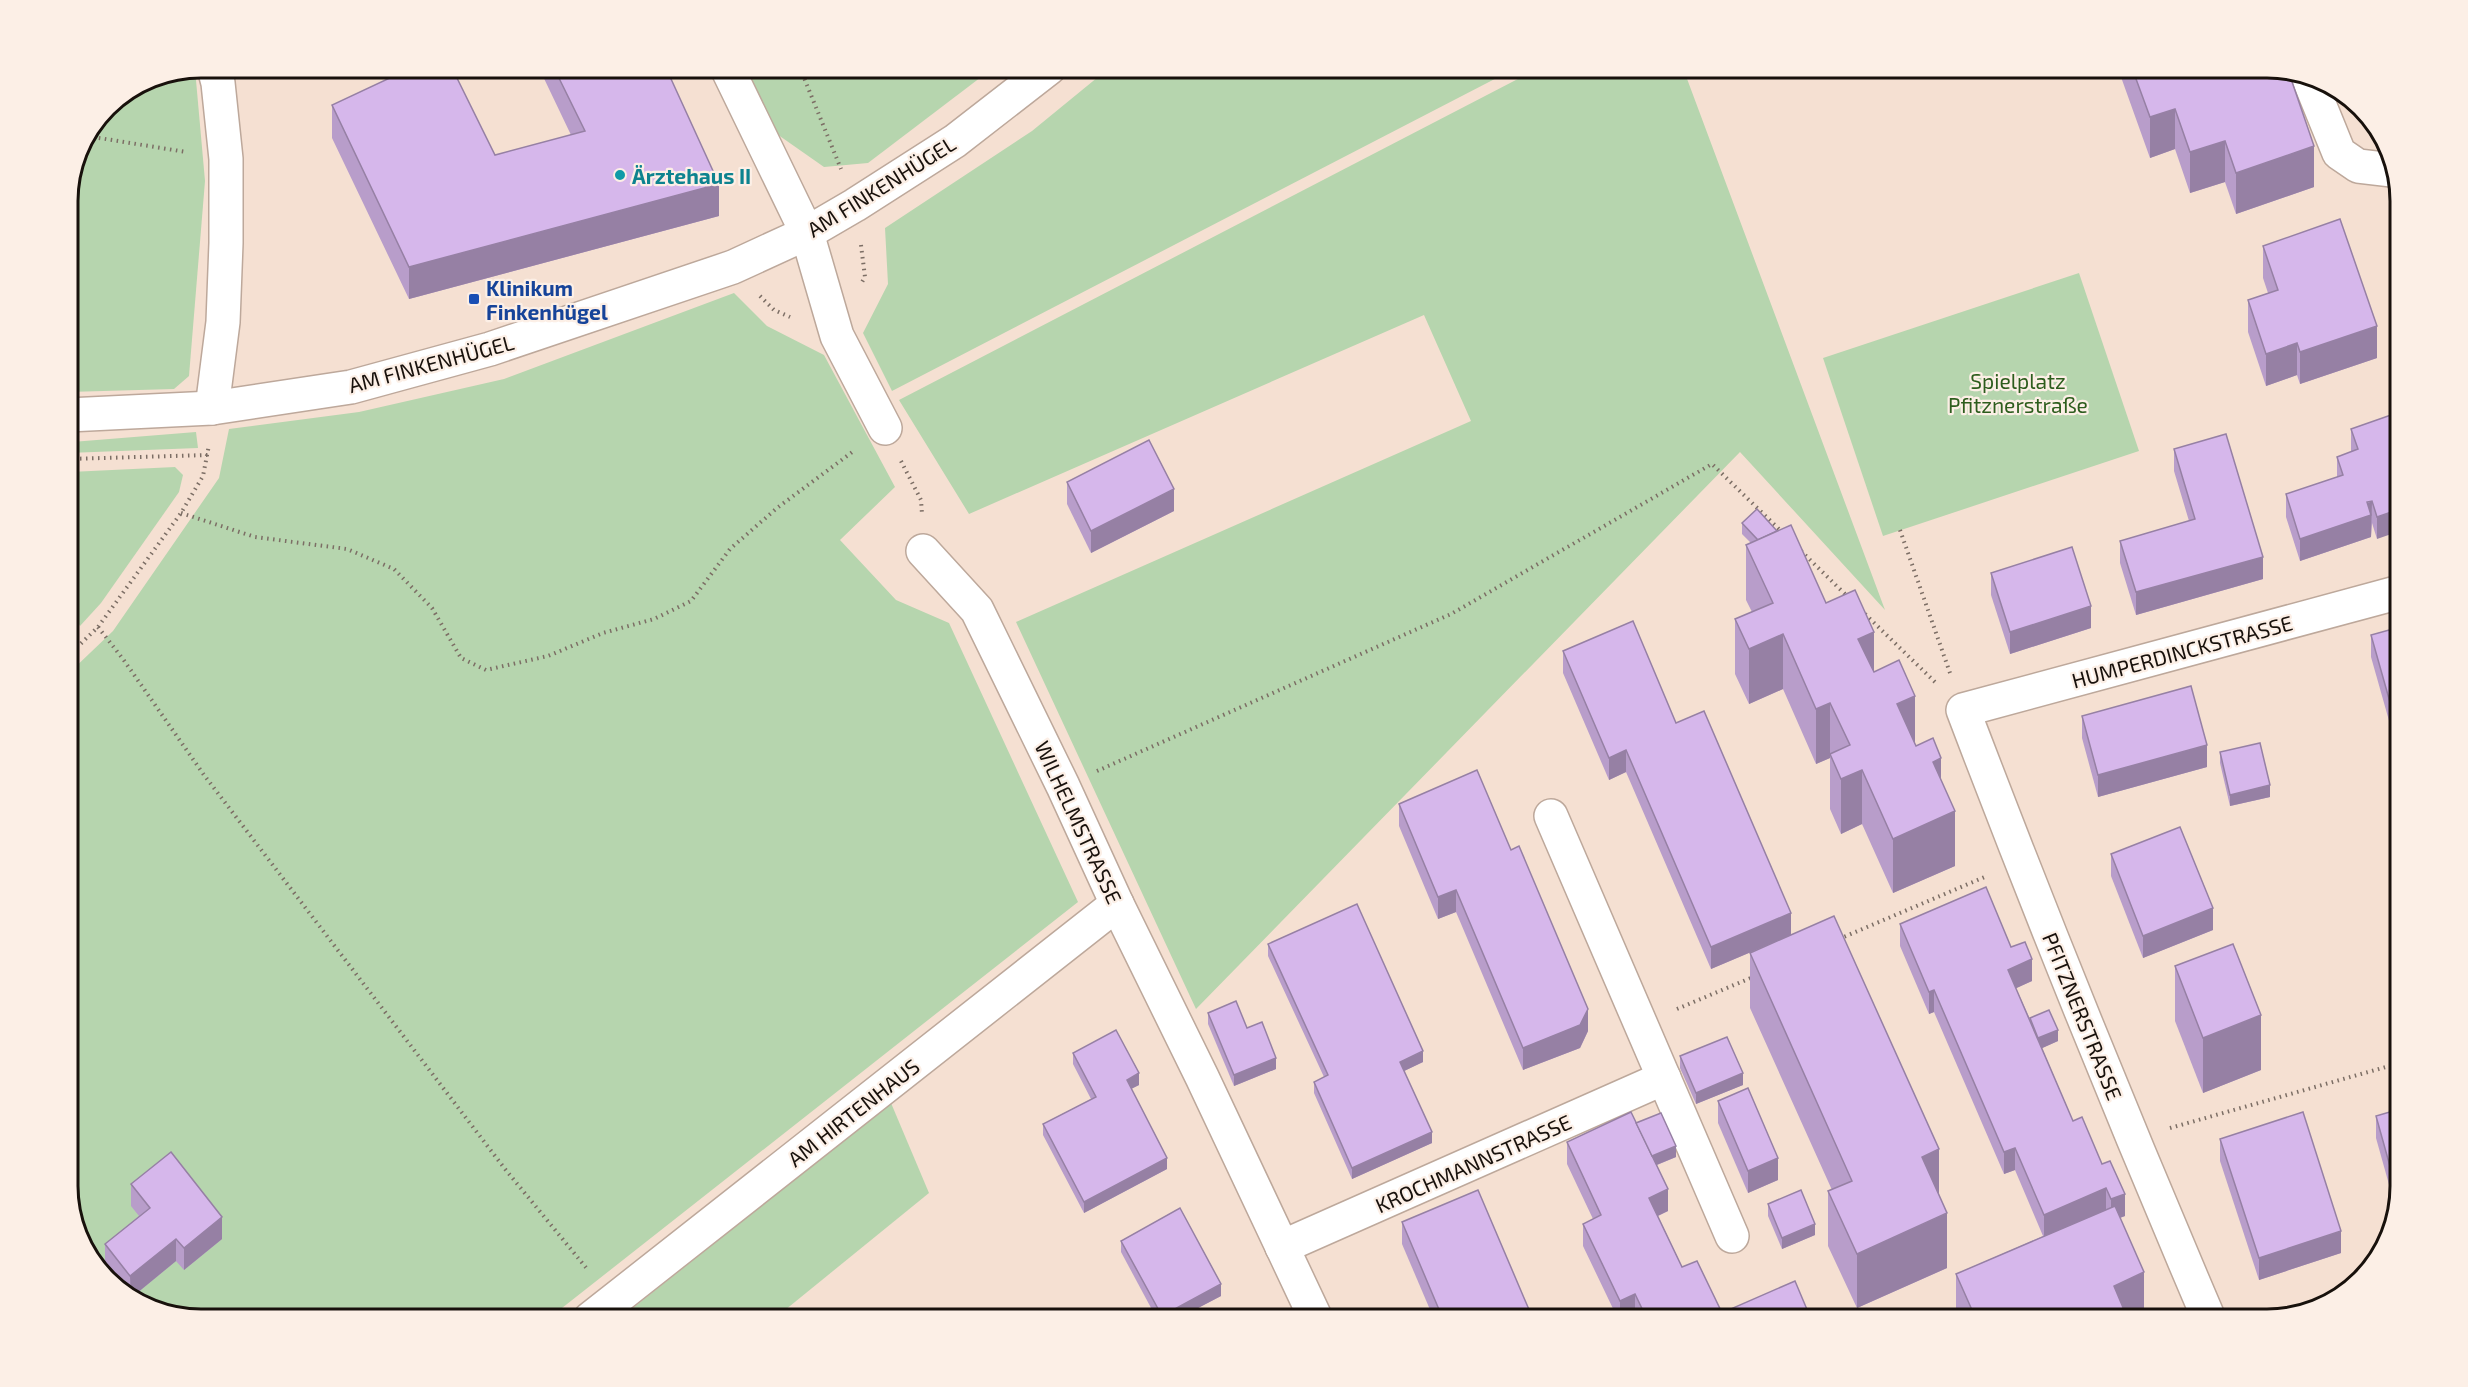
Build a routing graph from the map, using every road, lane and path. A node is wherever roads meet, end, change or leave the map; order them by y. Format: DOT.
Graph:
graph roads {
  1 [pos="217,78"];
  2 [pos="732,78"];
  3 [pos="804,78"];
  4 [pos="1036,78"];
  5 [pos="2312,86"];
  6 [pos="96,138"];
  7 [pos="226,159"];
  8 [pos="2385,169"];
  9 [pos="855,205"];
  10 [pos="807,233"];
  11 [pos="733,267"];
  12 [pos="837,336"];
  13 [pos="212,408"];
  14 [pos="78,415"];
  15 [pos="885,428"];
  16 [pos="208,455"];
  17 [pos="78,459"];
  18 [pos="181,513"];
  19 [pos="1900,530"];
  20 [pos="1788,538"];
  21 [pos="1796,546"];
  22 [pos="924,551"];
  23 [pos="2390,595"];
  24 [pos="1854,603"];
  25 [pos="1863,612"];
  26 [pos="98,627"];
  27 [pos="78,646"];
  28 [pos="1963,710"];
  29 [pos="1064,786"];
  30 [pos="1551,816"];
  31 [pos="2021,862"];
  32 [pos="1117,904"];
  33 [pos="1836,941"];
  34 [pos="1760,973"];
  35 [pos="1641,1025"];
  36 [pos="2390,1066"];
  37 [pos="1664,1078"];
  38 [pos="2131,1138"];
  39 [pos="1732,1236"];
  40 [pos="1282,1247"];
  41 [pos="601,1309"];
  42 [pos="603,1309"];
  43 [pos="1311,1309"];
  44 [pos="2204,1309"];
  1 -- 7 [label="street"];
  2 -- 10 [label="street"];
  3 -- 9 [label="path"];
  4 -- 9 [label="street, AM FINKENHÜGEL"];
  5 -- 8 [label="street"];
  6 -- 7 [label="path"];
  7 -- 13 [label="street"];
  9 -- 10 [label="street, AM FINKENHÜGEL"];
  10 -- 11 [label="street, AM FINKENHÜGEL"];
  10 -- 12 [label="street"];
  11 -- 12 [label="path"];
  11 -- 13 [label="street, AM FINKENHÜGEL"];
  12 -- 15 [label="street"];
  13 -- 14 [label="street, AM FINKENHÜGEL"];
  13 -- 16 [label="path"];
  15 -- 18 [label="path"];
  15 -- 22 [label="path"];
  16 -- 17 [label="path"];
  16 -- 18 [label="path"];
  18 -- 26 [label="path"];
  19 -- 28 [label="path"];
  20 -- 29 [label="path"];
  21 -- 24 [label="path"];
  22 -- 29 [label="street, WILHELMSTRASSE"];
  23 -- 28 [label="street, HUMPERDINCKSTRASSE"];
  25 -- 28 [label="path"];
  26 -- 27 [label="path"];
  26 -- 41 [label="path"];
  28 -- 31 [label="street, PFITZNERSTRASSE"];
  29 -- 32 [label="street, WILHELMSTRASSE"];
  30 -- 35 [label="street"];
  31 -- 33 [label="path"];
  31 -- 38 [label="street, PFITZNERSTRASSE"];
  32 -- 40 [label="street, WILHELMSTRASSE"];
  32 -- 42 [label="street, AM HIRTENHAUS"];
  34 -- 35 [label="path"];
  35 -- 37 [label="street"];
  36 -- 38 [label="path"];
  37 -- 39 [label="street"];
  37 -- 40 [label="street, KROCHMANNSTRASSE"];
  38 -- 44 [label="street, PFITZNERSTRASSE"];
  40 -- 43 [label="street, WILHELMSTRASSE"];
}
